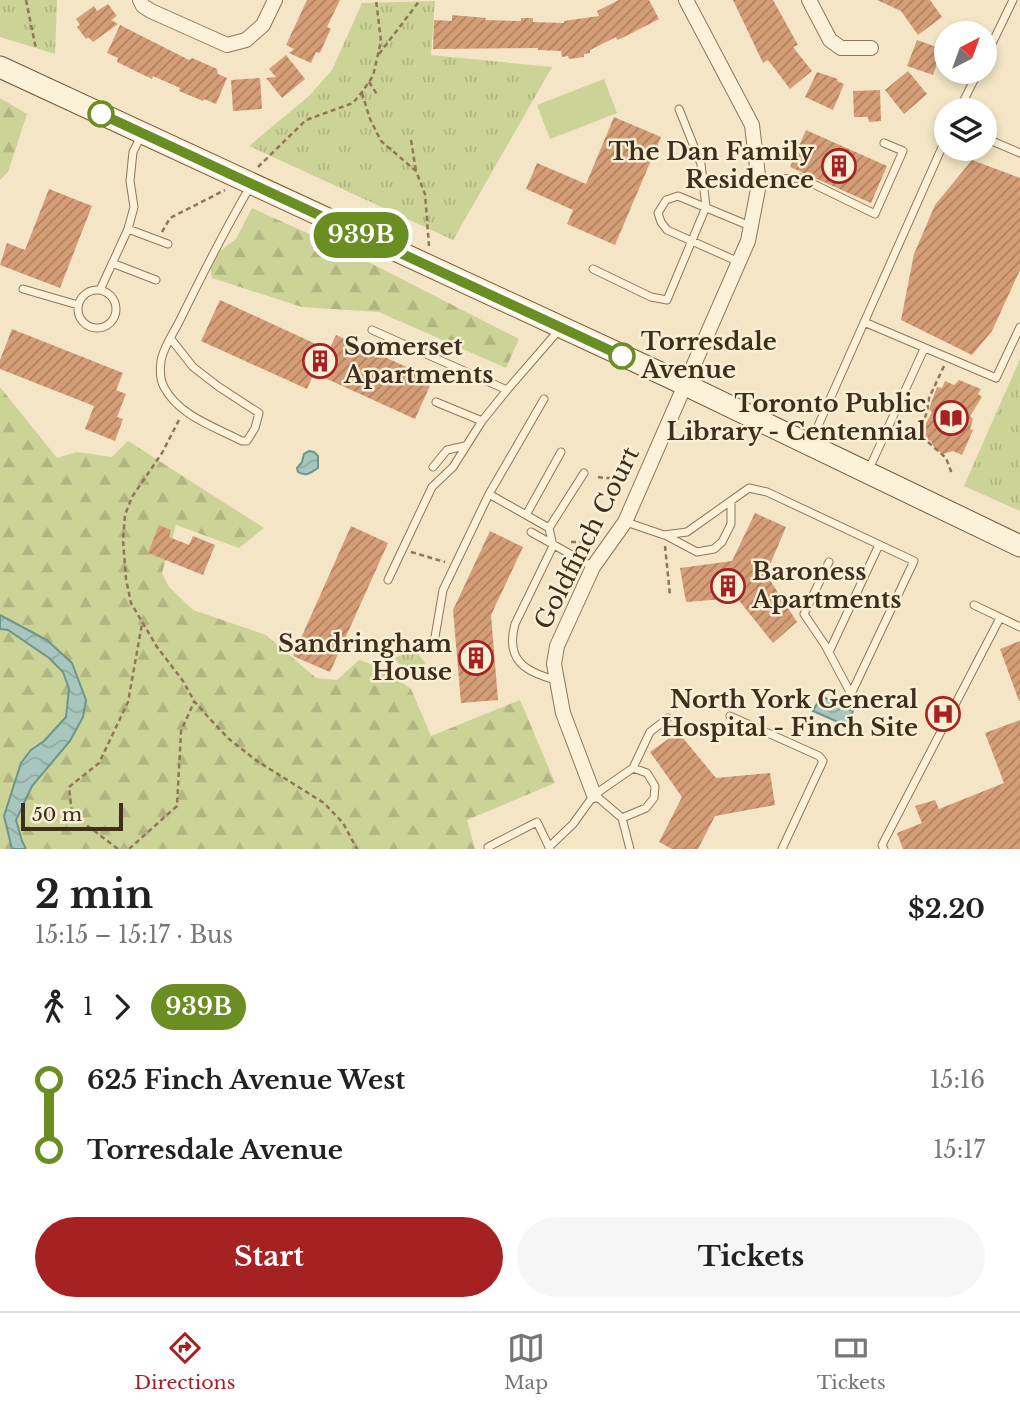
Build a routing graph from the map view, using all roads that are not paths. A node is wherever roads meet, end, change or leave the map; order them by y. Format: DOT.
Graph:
graph roads {
  1 [pos="140,0"];
  2 [pos="275,0"];
  3 [pos="686,0"];
  4 [pos="809,0"];
  5 [pos="1013,0"];
  6 [pos="998,31"];
  7 [pos="871,48"];
  8 [pos="0,67"];
  9 [pos="679,109"];
  10 [pos="143,133"];
  11 [pos="884,143"];
  12 [pos="997,143"];
  13 [pos="1020,153"];
  14 [pos="936,161"];
  15 [pos="759,180"];
  16 [pos="248,182"];
  17 [pos="706,207"];
  18 [pos="751,226"];
  19 [pos="128,229"];
  20 [pos="692,241"];
  21 [pos="168,244"];
  22 [pos="739,262"];
  23 [pos="112,263"];
  24 [pos="593,269"];
  25 [pos="156,280"];
  26 [pos="23,289"];
  27 [pos="100,290"];
  28 [pos="78,305"];
  29 [pos="864,322"];
  30 [pos="561,327"];
  31 [pos="1020,327"];
  32 [pos="372,330"];
  33 [pos="171,340"];
  34 [pos="924,349"];
  35 [pos="685,385"];
  36 [pos="507,390"];
  37 [pos="544,399"];
  38 [pos="436,402"];
  39 [pos="482,421"];
  40 [pos="810,445"];
  41 [pos="465,446"];
  42 [pos="561,452"];
  43 [pos="433,467"];
  44 [pos="867,472"];
  45 [pos="583,473"];
  46 [pos="489,494"];
  47 [pos="731,500"];
  48 [pos="526,515"];
  49 [pos="625,522"];
  50 [pos="548,528"];
  51 [pos="531,532"];
  52 [pos="664,534"];
  53 [pos="879,545"];
  54 [pos="553,546"];
  55 [pos="1020,546"];
  56 [pos="829,562"];
  57 [pos="593,567"];
  58 [pos="388,580"];
  59 [pos="974,605"];
  60 [pos="1000,618"];
  61 [pos="1020,627"];
  62 [pos="435,637"];
  63 [pos="829,652"];
  64 [pos="556,680"];
  65 [pos="730,716"];
  66 [pos="668,718"];
  67 [pos="632,768"];
  68 [pos="594,795"];
  69 [pos="622,818"];
  70 [pos="549,848"];
  71 [pos="489,849"];
  72 [pos="629,849"];
  73 [pos="782,849"];
  74 [pos="884,849"];
  1 -- 2 [label="street"];
  3 -- 15 [label="street"];
  4 -- 7 [label="street"];
  5 -- 6 [label="lane"];
  8 -- 10 [label="main road"];
  9 -- 17 [label="lane"];
  10 -- 16 [label="main road"];
  10 -- 19 [label="lane"];
  11 -- 15 [label="lane"];
  12 -- 13 [label="lane"];
  14 -- 29 [label="lane"];
  15 -- 18 [label="street"];
  16 -- 30 [label="main road"];
  16 -- 33 [label="lane"];
  17 -- 18 [label="lane"];
  17 -- 20 [label="lane"];
  17 -- 20 [label="lane"];
  18 -- 22 [label="street"];
  19 -- 21 [label="lane"];
  19 -- 23 [label="lane"];
  20 -- 22 [label="lane"];
  20 -- 24 [label="lane"];
  22 -- 35 [label="street"];
  23 -- 25 [label="lane"];
  23 -- 27 [label="lane"];
  26 -- 28 [label="lane"];
  27 -- 28 [label="lane"];
  27 -- 28 [label="lane"];
  29 -- 34 [label="lane"];
  29 -- 40 [label="lane"];
  30 -- 35 [label="main road"];
  30 -- 36 [label="lane"];
  31 -- 34 [label="lane"];
  32 -- 36 [label="lane"];
  33 -- 33 [label="lane"];
  34 -- 44 [label="lane"];
  35 -- 40 [label="main road"];
  35 -- 49 [label="street, Goldfinch Court"];
  36 -- 39 [label="lane"];
  37 -- 46 [label="lane"];
  38 -- 39 [label="lane"];
  39 -- 41 [label="lane"];
  40 -- 44 [label="main road"];
  41 -- 43 [label="lane"];
  41 -- 58 [label="lane"];
  42 -- 48 [label="lane"];
  44 -- 55 [label="main road"];
  45 -- 50 [label="lane"];
  46 -- 48 [label="lane"];
  46 -- 62 [label="lane"];
  47 -- 52 [label="lane"];
  47 -- 52 [label="lane"];
  47 -- 53 [label="lane"];
  48 -- 50 [label="lane"];
  49 -- 52 [label="lane"];
  49 -- 57 [label="street, Goldfinch Court"];
  50 -- 54 [label="lane"];
  51 -- 54 [label="lane"];
  53 -- 63 [label="lane"];
  53 -- 63 [label="lane"];
  54 -- 57 [label="lane"];
  54 -- 64 [label="lane"];
  56 -- 63 [label="lane"];
  57 -- 64 [label="street, Goldfinch Court"];
  59 -- 60 [label="lane"];
  60 -- 61 [label="lane"];
  60 -- 74 [label="lane"];
  64 -- 68 [label="street, Goldfinch Court"];
  65 -- 73 [label="lane"];
  66 -- 67 [label="lane"];
  67 -- 68 [label="lane"];
  67 -- 69 [label="lane"];
  68 -- 69 [label="lane"];
  68 -- 70 [label="lane"];
  69 -- 72 [label="lane"];
  70 -- 71 [label="lane"];
}
